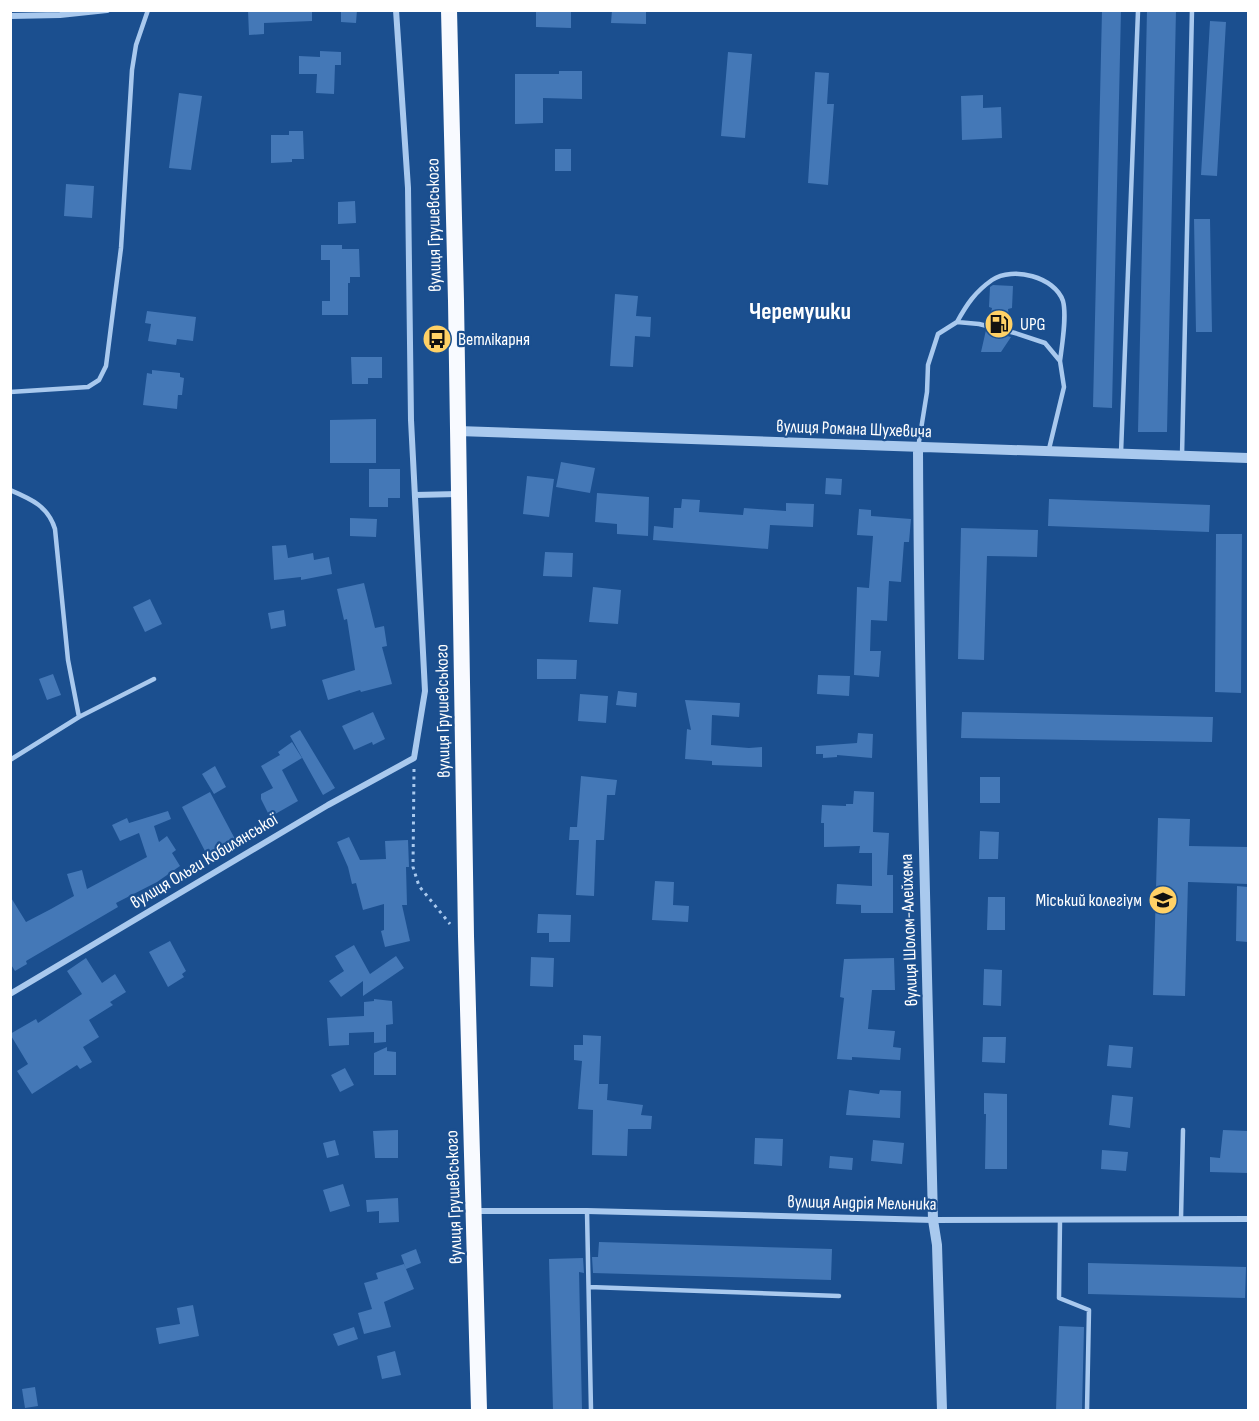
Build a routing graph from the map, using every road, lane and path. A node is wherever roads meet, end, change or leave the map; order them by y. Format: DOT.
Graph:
graph roads {
  1 [pos="107,10"];
  2 [pos="148,10"];
  3 [pos="396,10"];
  4 [pos="449,10"];
  5 [pos="1192,10"];
  6 [pos="1138,11"];
  7 [pos="10,16"];
  8 [pos="957,322"];
  9 [pos="1060,361"];
  10 [pos="10,392"];
  11 [pos="458,431"];
  12 [pos="918,448"];
  13 [pos="1048,452"];
  14 [pos="1121,453"];
  15 [pos="1182,456"];
  16 [pos="1248,458"];
  17 [pos="10,490"];
  18 [pos="458,494"];
  19 [pos="415,495"];
  20 [pos="154,679"];
  21 [pos="79,717"];
  22 [pos="414,758"];
  23 [pos="10,760"];
  24 [pos="466,936"];
  25 [pos="10,994"];
  26 [pos="1183,1130"];
  27 [pos="474,1211"];
  28 [pos="587,1211"];
  29 [pos="1181,1218"];
  30 [pos="1248,1219"];
  31 [pos="933,1220"];
  32 [pos="1059,1220"];
  33 [pos="589,1287"];
  34 [pos="839,1296"];
  35 [pos="479,1410"];
  36 [pos="591,1410"];
  37 [pos="942,1410"];
  38 [pos="1087,1410"];
  1 -- 7 [label="street"];
  2 -- 10 [label="lane"];
  3 -- 19 [label="street"];
  4 -- 11 [label="highway, вулиця Грушевського"];
  5 -- 15 [label="lane"];
  6 -- 14 [label="lane"];
  8 -- 9 [label="lane"];
  8 -- 9 [label="lane"];
  8 -- 12 [label="lane"];
  9 -- 13 [label="lane"];
  11 -- 12 [label="street, вулиця Романа Шухевича"];
  11 -- 18 [label="highway, вулиця Грушевського"];
  12 -- 13 [label="street, вулиця Романа Шухевича"];
  12 -- 31 [label="street, вулиця Шолом-Алейхема"];
  13 -- 14 [label="street, вулиця Романа Шухевича"];
  14 -- 15 [label="street, вулиця Романа Шухевича"];
  15 -- 16 [label="street, вулиця Романа Шухевича"];
  17 -- 21 [label="lane"];
  18 -- 19 [label="street"];
  18 -- 24 [label="highway, вулиця Грушевського"];
  19 -- 22 [label="street"];
  20 -- 21 [label="lane"];
  21 -- 23 [label="lane"];
  22 -- 24 [label="path"];
  22 -- 25 [label="street, вулиця Ольги Кобилянської"];
  24 -- 27 [label="highway, вулиця Грушевського"];
  26 -- 29 [label="lane"];
  27 -- 28 [label="street, вулиця Андрія Мельника"];
  27 -- 35 [label="highway, вулиця Грушевського"];
  28 -- 31 [label="street, вулиця Андрія Мельника"];
  28 -- 33 [label="lane"];
  29 -- 30 [label="street, вулиця Андрія Мельника"];
  29 -- 32 [label="street, вулиця Андрія Мельника"];
  31 -- 32 [label="street, вулиця Андрія Мельника"];
  31 -- 37 [label="street, вулиця Шолом-Алейхема"];
  32 -- 38 [label="lane"];
  33 -- 34 [label="lane"];
  33 -- 36 [label="lane"];
}
